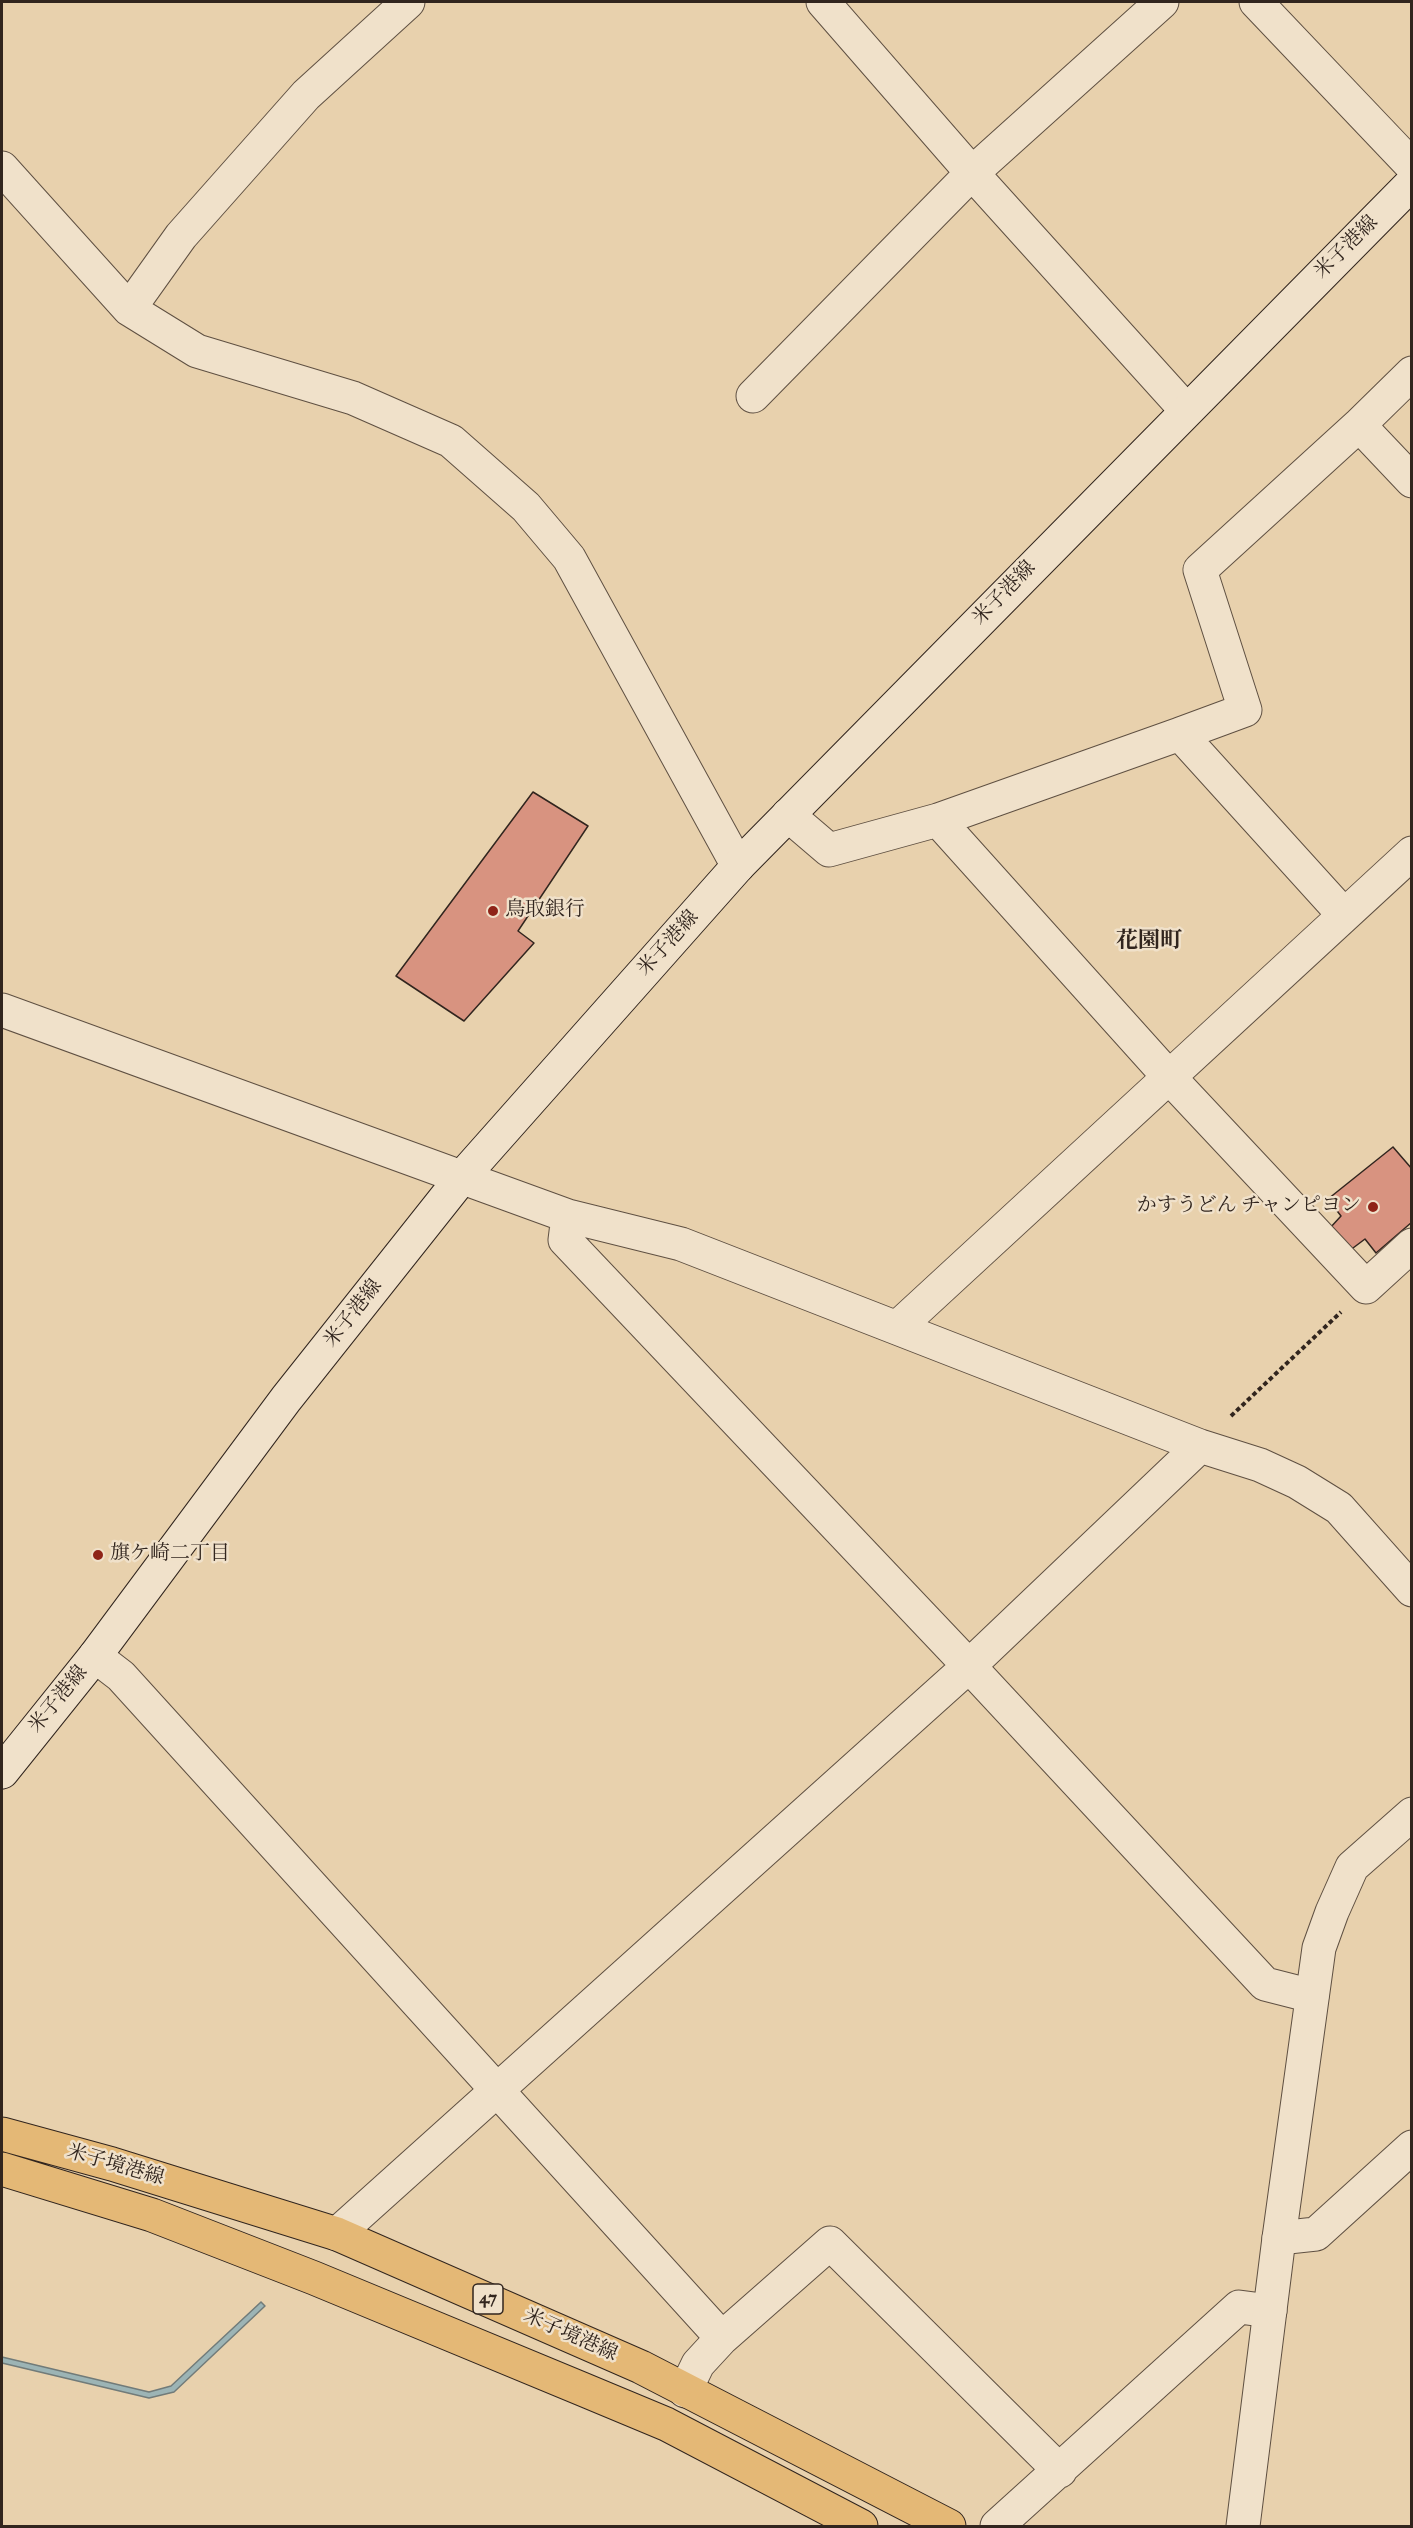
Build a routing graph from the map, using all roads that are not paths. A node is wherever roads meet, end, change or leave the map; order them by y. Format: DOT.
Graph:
graph roads {
  1 [pos="408,2"];
  2 [pos="824,2"];
  3 [pos="1162,2"];
  4 [pos="1256,2"];
  5 [pos="1412,166"];
  6 [pos="2,168"];
  7 [pos="972,173"];
  8 [pos="1412,183"];
  9 [pos="129,309"];
  10 [pos="1412,373"];
  11 [pos="753,396"];
  12 [pos="1186,410"];
  13 [pos="1359,425"];
  14 [pos="1412,481"];
  15 [pos="1180,734"];
  16 [pos="788,815"];
  17 [pos="938,820"];
  18 [pos="1412,853"];
  19 [pos="738,866"];
  20 [pos="1344,915"];
  21 [pos="2,1010"];
  22 [pos="1169,1077"];
  23 [pos="463,1176"];
  24 [pos="568,1216"];
  25 [pos="1412,1245"];
  26 [pos="898,1327"];
  27 [pos="1200,1446"];
  28 [pos="1412,1590"];
  29 [pos="95,1656"];
  30 [pos="969,1666"];
  31 [pos="3,1767"];
  32 [pos="1412,1814"];
  33 [pos="1312,1996"];
  34 [pos="497,2091"];
  35 [pos="2,2134"];
  36 [pos="1412,2147"];
  37 [pos="2,2169"];
  38 [pos="338,2234"];
  39 [pos="1279,2238"];
  40 [pos="1270,2311"];
  41 [pos="722,2338"];
  42 [pos="686,2391"];
  43 [pos="1060,2471"];
  44 [pos="861,2526"];
  45 [pos="949,2526"];
  46 [pos="997,2526"];
  47 [pos="1243,2526"];
  1 -- 9 [label="street"];
  2 -- 7 [label="street"];
  3 -- 7 [label="street"];
  4 -- 5 [label="street"];
  6 -- 9 [label="street"];
  7 -- 11 [label="street"];
  7 -- 12 [label="street"];
  8 -- 12 [label="street, 米子港線"];
  9 -- 19 [label="street"];
  10 -- 13 [label="street"];
  12 -- 16 [label="street, 米子港線"];
  13 -- 14 [label="street"];
  13 -- 15 [label="street"];
  15 -- 17 [label="street"];
  15 -- 20 [label="street"];
  16 -- 17 [label="street"];
  16 -- 19 [label="street, 米子港線"];
  17 -- 22 [label="street"];
  18 -- 20 [label="street"];
  19 -- 23 [label="street, 米子港線"];
  20 -- 22 [label="street"];
  21 -- 23 [label="street"];
  22 -- 25 [label="street"];
  22 -- 26 [label="street"];
  23 -- 24 [label="street"];
  23 -- 29 [label="street, 米子港線"];
  24 -- 26 [label="street"];
  24 -- 30 [label="street"];
  26 -- 27 [label="street"];
  27 -- 28 [label="street"];
  27 -- 30 [label="street"];
  29 -- 31 [label="street, 米子港線"];
  29 -- 34 [label="street"];
  30 -- 33 [label="street"];
  30 -- 34 [label="street"];
  32 -- 33 [label="street"];
  33 -- 39 [label="street"];
  34 -- 38 [label="street"];
  34 -- 41 [label="street"];
  35 -- 38 [label="main road, 米子境港線 / 47"];
  36 -- 39 [label="street"];
  37 -- 44 [label="main road, 米子境港線 / 47"];
  38 -- 42 [label="main road, 米子境港線 / 47"];
  39 -- 40 [label="street"];
  40 -- 43 [label="street"];
  40 -- 47 [label="street"];
  41 -- 42 [label="street"];
  41 -- 43 [label="street"];
  42 -- 45 [label="main road, 米子境港線 / 47"];
  43 -- 46 [label="street"];
}
